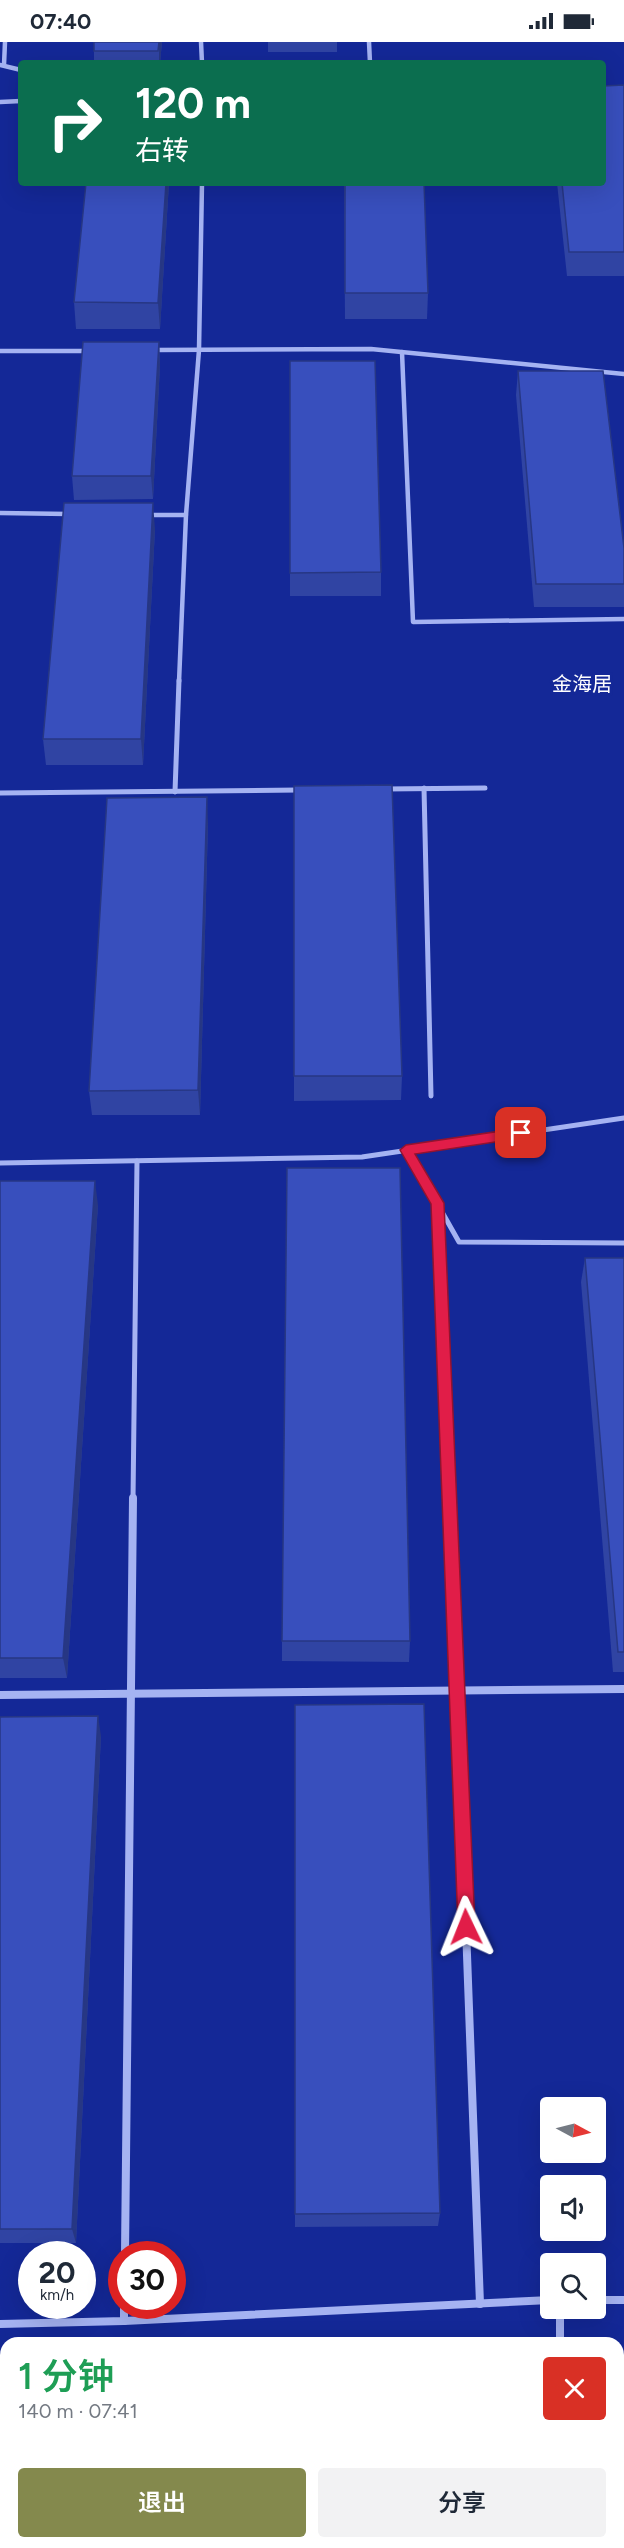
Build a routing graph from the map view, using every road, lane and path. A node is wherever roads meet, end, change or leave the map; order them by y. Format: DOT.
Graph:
graph roads {
  1 [pos="5,42"];
  2 [pos="201,42"];
  3 [pos="369,42"];
  4 [pos="202,60"];
  5 [pos="370,60"];
  6 [pos="2,65"];
  7 [pos="18,69"];
  8 [pos="18,101"];
  9 [pos="0,102"];
  10 [pos="202,186"];
  11 [pos="152,350"];
  12 [pos="199,350"];
  13 [pos="0,351"];
  14 [pos="94,351"];
  15 [pos="402,352"];
  16 [pos="624,375"];
  17 [pos="0,513"];
  18 [pos="70,514"];
  19 [pos="140,515"];
  20 [pos="186,515"];
  21 [pos="624,619"];
  22 [pos="424,788"];
  23 [pos="485,788"];
  24 [pos="376,789"];
  25 [pos="305,790"];
  26 [pos="175,792"];
  27 [pos="0,794"];
  28 [pos="431,1096"];
  29 [pos="624,1118"];
  30 [pos="406,1150"];
  31 [pos="137,1161"];
  32 [pos="0,1163"];
  33 [pos="437,1203"];
  34 [pos="624,1243"];
  35 [pos="624,1689"];
  36 [pos="458,1691"];
  37 [pos="131,1694"];
  38 [pos="0,1695"];
  39 [pos="125,2241"];
  40 [pos="606,2300"];
  41 [pos="624,2300"];
  42 [pos="540,2301"];
  43 [pos="480,2304"];
  44 [pos="560,2319"];
  45 [pos="124,2321"];
  46 [pos="0,2324"];
  47 [pos="560,2337"];
  1 -- 6 [label="street"];
  2 -- 4 [label="street"];
  3 -- 5 [label="street"];
  6 -- 7 [label="street"];
  8 -- 9 [label="street"];
  10 -- 12 [label="street"];
  11 -- 12 [label="street"];
  12 -- 15 [label="street"];
  12 -- 20 [label="street"];
  13 -- 14 [label="street"];
  15 -- 16 [label="street"];
  15 -- 21 [label="street"];
  17 -- 18 [label="street"];
  19 -- 20 [label="street"];
  20 -- 26 [label="street"];
  22 -- 23 [label="street"];
  22 -- 24 [label="street"];
  22 -- 28 [label="street"];
  25 -- 26 [label="street"];
  26 -- 27 [label="street"];
  29 -- 30 [label="street"];
  30 -- 31 [label="street"];
  30 -- 33 [label="street"];
  31 -- 32 [label="street"];
  31 -- 37 [label="street"];
  33 -- 34 [label="street"];
  33 -- 36 [label="street"];
  35 -- 36 [label="street"];
  36 -- 37 [label="street"];
  36 -- 43 [label="street"];
  37 -- 38 [label="street"];
  37 -- 39 [label="street"];
  40 -- 41 [label="street"];
  42 -- 43 [label="street"];
  43 -- 45 [label="street"];
  44 -- 47 [label="street"];
  45 -- 46 [label="street"];
}
